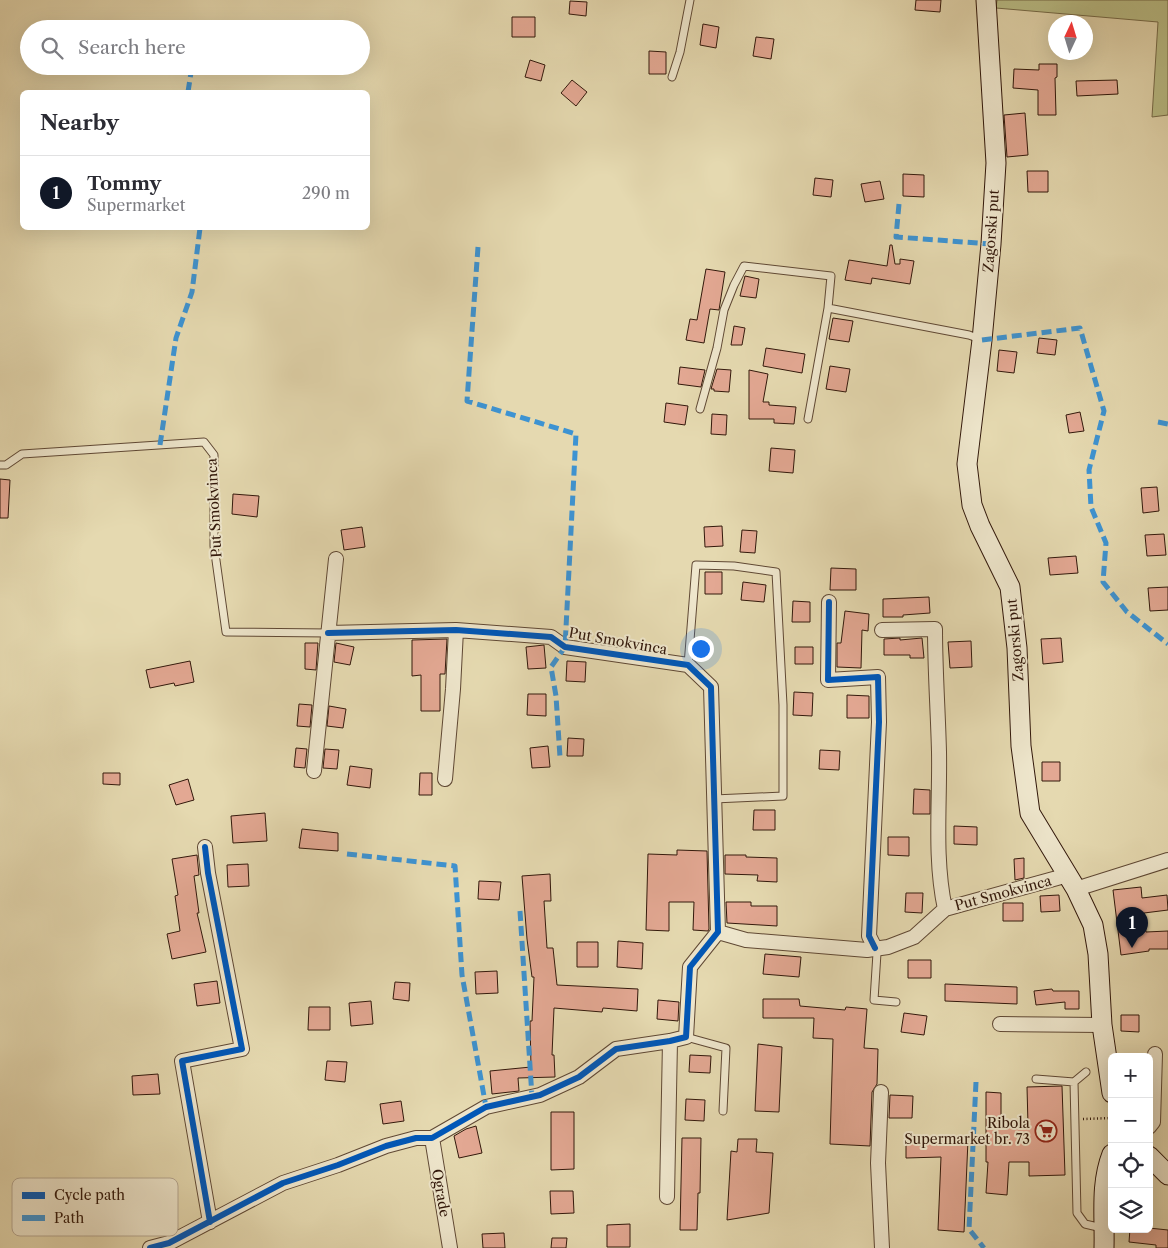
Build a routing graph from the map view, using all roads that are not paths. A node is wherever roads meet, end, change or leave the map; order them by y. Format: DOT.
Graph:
graph roads {
  1 [pos="690,0"];
  2 [pos="986,0"];
  3 [pos="672,77"];
  4 [pos="828,308"];
  5 [pos="982,340"];
  6 [pos="700,409"];
  7 [pos="808,419"];
  8 [pos="0,465"];
  9 [pos="336,559"];
  10 [pos="829,602"];
  11 [pos="456,630"];
  12 [pos="882,630"];
  13 [pos="328,633"];
  14 [pos="688,665"];
  15 [pos="314,771"];
  16 [pos="445,779"];
  17 [pos="714,800"];
  18 [pos="205,847"];
  19 [pos="1168,860"];
  20 [pos="1072,882"];
  21 [pos="945,909"];
  22 [pos="718,932"];
  23 [pos="875,948"];
  24 [pos="896,1002"];
  25 [pos="1000,1024"];
  26 [pos="1102,1025"];
  27 [pos="686,1037"];
  28 [pos="670,1041"];
  29 [pos="1155,1054"];
  30 [pos="1108,1066"];
  31 [pos="1086,1072"];
  32 [pos="1036,1079"];
  33 [pos="1074,1082"];
  34 [pos="880,1092"];
  35 [pos="723,1111"];
  36 [pos="1153,1122"];
  37 [pos="432,1138"];
  38 [pos="1153,1160"];
  39 [pos="1108,1164"];
  40 [pos="1168,1175"];
  41 [pos="667,1197"];
  42 [pos="1108,1218"];
  43 [pos="210,1222"];
  44 [pos="1105,1227"];
  45 [pos="150,1248"];
  46 [pos="450,1248"];
  47 [pos="882,1248"];
  48 [pos="1104,1248"];
  1 -- 3 [label="lane"];
  2 -- 5 [label="main road, Zagorski put"];
  4 -- 5 [label="lane"];
  4 -- 6 [label="lane"];
  4 -- 7 [label="lane"];
  5 -- 20 [label="main road, Zagorski put"];
  8 -- 13 [label="lane, Put Smokvinca"];
  9 -- 13 [label="street"];
  10 -- 23 [label="street"];
  11 -- 13 [label="street, Put Smokvinca"];
  11 -- 14 [label="street, Put Smokvinca"];
  11 -- 16 [label="street"];
  12 -- 21 [label="street"];
  13 -- 15 [label="street"];
  14 -- 17 [label="street"];
  14 -- 17 [label="lane"];
  17 -- 22 [label="street"];
  18 -- 43 [label="street"];
  19 -- 20 [label="street, Put Smokvinca"];
  20 -- 21 [label="street, Put Smokvinca"];
  20 -- 26 [label="main road, Zagorski put"];
  21 -- 23 [label="street, Put Smokvinca"];
  22 -- 23 [label="street, Put Smokvinca"];
  22 -- 27 [label="street"];
  23 -- 24 [label="lane"];
  25 -- 26 [label="street"];
  26 -- 30 [label="main road, Zagorski put"];
  27 -- 28 [label="street"];
  27 -- 35 [label="lane"];
  28 -- 37 [label="street"];
  28 -- 41 [label="street"];
  29 -- 36 [label="street"];
  31 -- 33 [label="lane"];
  32 -- 33 [label="lane"];
  33 -- 44 [label="lane"];
  34 -- 47 [label="street"];
  37 -- 43 [label="street"];
  37 -- 46 [label="street, Ograde"];
  38 -- 40 [label="main road"];
  39 -- 44 [label="main road"];
  42 -- 44 [label="main road"];
  43 -- 45 [label="street"];
  44 -- 48 [label="main road"];
}
